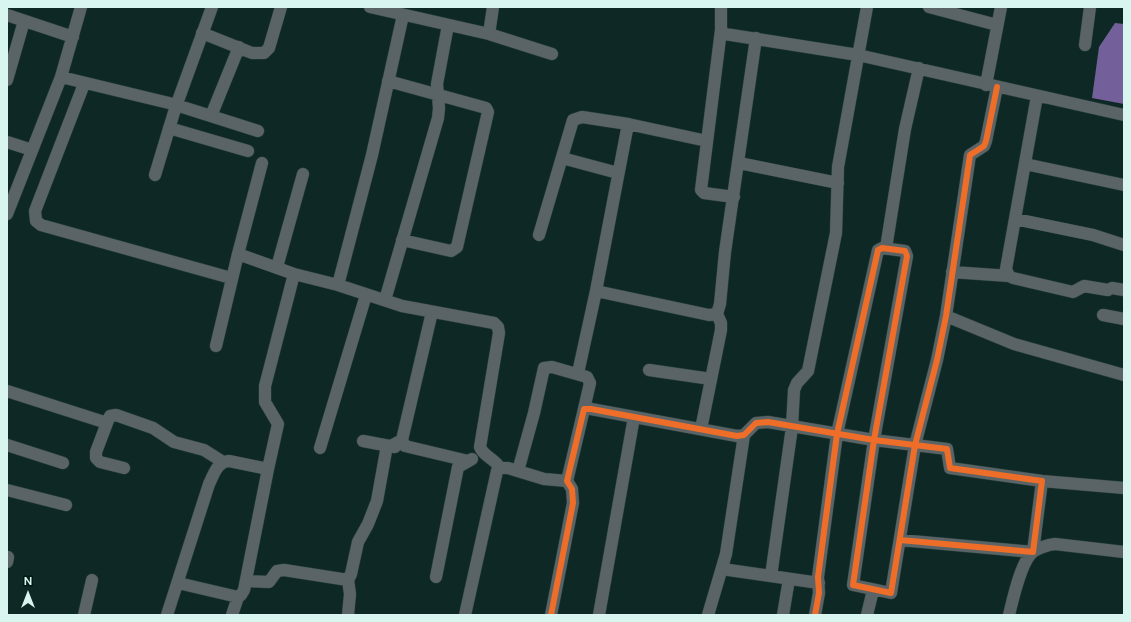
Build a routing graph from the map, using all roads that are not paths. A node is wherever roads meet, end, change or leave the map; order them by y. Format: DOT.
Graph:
graph roads {
  1 [pos="81,7"];
  2 [pos="212,7"];
  3 [pos="281,7"];
  4 [pos="370,7"];
  5 [pos="493,7"];
  6 [pos="721,7"];
  7 [pos="867,7"];
  8 [pos="929,7"];
  9 [pos="1001,7"];
  10 [pos="1090,7"];
  11 [pos="7,15"];
  12 [pos="403,15"];
  13 [pos="24,21"];
  14 [pos="448,25"];
  15 [pos="997,25"];
  16 [pos="721,30"];
  17 [pos="202,33"];
  18 [pos="489,34"];
  19 [pos="73,37"];
  20 [pos="756,38"];
  21 [pos="1085,45"];
  22 [pos="239,47"];
  23 [pos="552,54"];
  24 [pos="858,55"];
  25 [pos="919,68"];
  26 [pos="7,80"];
  27 [pos="74,81"];
  28 [pos="388,81"];
  29 [pos="991,86"];
  30 [pos="438,96"];
  31 [pos="1037,96"];
  32 [pos="177,106"];
  33 [pos="1124,115"];
  34 [pos="211,116"];
  35 [pos="628,124"];
  36 [pos="169,128"];
  37 [pos="258,131"];
  38 [pos="707,141"];
  39 [pos="7,142"];
  40 [pos="32,150"];
  41 [pos="248,151"];
  42 [pos="562,158"];
  43 [pos="262,163"];
  44 [pos="739,163"];
  45 [pos="1025,164"];
  46 [pos="618,173"];
  47 [pos="303,174"];
  48 [pos="155,175"];
  49 [pos="838,183"];
  50 [pos="1124,185"];
  51 [pos="734,198"];
  52 [pos="7,214"];
  53 [pos="1015,219"];
  54 [pos="539,235"];
  55 [pos="402,240"];
  56 [pos="1124,245"];
  57 [pos="886,248"];
  58 [pos="238,254"];
  59 [pos="278,267"];
  60 [pos="952,272"];
  61 [pos="294,274"];
  62 [pos="1009,276"];
  63 [pos="231,278"];
  64 [pos="338,285"];
  65 [pos="1124,290"];
  66 [pos="596,291"];
  67 [pos="366,296"];
  68 [pos="385,300"];
  69 [pos="432,312"];
  70 [pos="717,314"];
  71 [pos="1103,315"];
  72 [pos="946,316"];
  73 [pos="1124,319"];
  74 [pos="216,346"];
  75 [pos="649,370"];
  76 [pos="578,373"];
  77 [pos="1124,375"];
  78 [pos="711,379"];
  79 [pos="7,391"];
  80 [pos="584,409"];
  81 [pos="634,417"];
  82 [pos="107,423"];
  83 [pos="792,427"];
  84 [pos="701,429"];
  85 [pos="837,434"];
  86 [pos="744,435"];
  87 [pos="874,440"];
  88 [pos="363,441"];
  89 [pos="404,443"];
  90 [pos="7,445"];
  91 [pos="916,445"];
  92 [pos="389,447"];
  93 [pos="320,448"];
  94 [pos="483,453"];
  95 [pos="468,461"];
  96 [pos="63,462"];
  97 [pos="223,462"];
  98 [pos="124,468"];
  99 [pos="500,468"];
  100 [pos="268,469"];
  101 [pos="518,471"];
  102 [pos="567,481"];
  103 [pos="1042,481"];
  104 [pos="1124,488"];
  105 [pos="7,490"];
  106 [pos="66,505"];
  107 [pos="900,540"];
  108 [pos="1033,552"];
  109 [pos="1124,552"];
  110 [pos="722,569"];
  111 [pos="771,576"];
  112 [pos="436,577"];
  113 [pos="789,579"];
  114 [pos="92,580"];
  115 [pos="348,580"];
  116 [pos="246,581"];
  117 [pos="178,583"];
  118 [pos="819,583"];
  119 [pos="873,590"];
  120 [pos="238,596"];
  121 [pos="84,615"];
  122 [pos="167,615"];
  123 [pos="232,615"];
  124 [pos="348,615"];
  125 [pos="465,615"];
  126 [pos="551,615"];
  127 [pos="599,615"];
  128 [pos="708,615"];
  129 [pos="783,615"];
  130 [pos="815,615"];
  131 [pos="867,615"];
  132 [pos="1009,615"];
  1 -- 19 [label="street"];
  2 -- 17 [label="street"];
  3 -- 22 [label="street"];
  4 -- 12 [label="street"];
  5 -- 18 [label="street"];
  6 -- 16 [label="street"];
  7 -- 24 [label="street"];
  8 -- 15 [label="street"];
  9 -- 15 [label="street"];
  10 -- 21 [label="street"];
  11 -- 13 [label="street"];
  12 -- 14 [label="street"];
  12 -- 28 [label="street"];
  13 -- 19 [label="street"];
  13 -- 26 [label="street"];
  14 -- 18 [label="street"];
  14 -- 30 [label="street"];
  15 -- 29 [label="street"];
  16 -- 20 [label="street"];
  16 -- 38 [label="street"];
  17 -- 22 [label="street"];
  17 -- 32 [label="street"];
  18 -- 23 [label="street"];
  19 -- 27 [label="street"];
  20 -- 24 [label="street"];
  20 -- 44 [label="street"];
  22 -- 34 [label="street"];
  24 -- 25 [label="street"];
  24 -- 49 [label="street"];
  25 -- 29 [label="street"];
  25 -- 57 [label="street"];
  27 -- 32 [label="street"];
  27 -- 40 [label="street"];
  27 -- 63 [label="street"];
  28 -- 30 [label="street"];
  28 -- 64 [label="street"];
  29 -- 31 [label="street"];
  29 -- 60 [label="street"];
  30 -- 55 [label="street"];
  30 -- 55 [label="street"];
  31 -- 33 [label="street"];
  31 -- 45 [label="street"];
  32 -- 34 [label="street"];
  32 -- 36 [label="street"];
  34 -- 37 [label="street"];
  35 -- 38 [label="street"];
  35 -- 42 [label="street"];
  35 -- 46 [label="street"];
  36 -- 41 [label="street"];
  36 -- 48 [label="street"];
  38 -- 51 [label="street"];
  39 -- 40 [label="street"];
  40 -- 52 [label="street"];
  42 -- 46 [label="street"];
  42 -- 54 [label="street"];
  43 -- 58 [label="street"];
  44 -- 49 [label="street"];
  44 -- 51 [label="street"];
  45 -- 50 [label="street"];
  45 -- 53 [label="street"];
  46 -- 66 [label="street"];
  47 -- 59 [label="street"];
  49 -- 83 [label="street"];
  51 -- 70 [label="street"];
  53 -- 56 [label="street"];
  53 -- 62 [label="street"];
  55 -- 68 [label="street"];
  57 -- 85 [label="street"];
  57 -- 87 [label="street"];
  58 -- 59 [label="street"];
  58 -- 63 [label="street"];
  59 -- 61 [label="street"];
  60 -- 62 [label="street"];
  60 -- 72 [label="street"];
  61 -- 64 [label="street"];
  61 -- 100 [label="street"];
  62 -- 65 [label="street"];
  63 -- 74 [label="street"];
  64 -- 67 [label="street"];
  66 -- 70 [label="street"];
  66 -- 76 [label="street"];
  67 -- 68 [label="street"];
  67 -- 93 [label="street"];
  68 -- 69 [label="street"];
  69 -- 89 [label="street"];
  69 -- 94 [label="street"];
  70 -- 78 [label="street"];
  71 -- 73 [label="street"];
  72 -- 77 [label="street"];
  72 -- 91 [label="street"];
  75 -- 78 [label="street"];
  76 -- 80 [label="street"];
  76 -- 101 [label="street"];
  78 -- 84 [label="street"];
  79 -- 82 [label="street"];
  80 -- 81 [label="street"];
  80 -- 102 [label="street"];
  81 -- 84 [label="street"];
  81 -- 127 [label="street"];
  82 -- 97 [label="street"];
  82 -- 98 [label="street"];
  83 -- 85 [label="street"];
  83 -- 86 [label="street"];
  83 -- 111 [label="street"];
  84 -- 86 [label="street"];
  85 -- 87 [label="street"];
  85 -- 118 [label="street"];
  86 -- 110 [label="street"];
  87 -- 91 [label="street"];
  87 -- 119 [label="street"];
  88 -- 92 [label="street"];
  89 -- 92 [label="street"];
  89 -- 95 [label="street"];
  90 -- 96 [label="street"];
  91 -- 103 [label="street"];
  91 -- 107 [label="street"];
  92 -- 115 [label="street"];
  94 -- 95 [label="street"];
  94 -- 99 [label="street"];
  95 -- 112 [label="street"];
  97 -- 100 [label="street"];
  97 -- 117 [label="street"];
  99 -- 101 [label="street"];
  99 -- 125 [label="street"];
  100 -- 116 [label="street"];
  101 -- 102 [label="street"];
  102 -- 126 [label="street"];
  103 -- 104 [label="street"];
  103 -- 108 [label="street"];
  105 -- 106 [label="street"];
  107 -- 108 [label="street"];
  107 -- 119 [label="street"];
  108 -- 109 [label="street"];
  108 -- 132 [label="street"];
  110 -- 111 [label="street"];
  110 -- 128 [label="street"];
  111 -- 113 [label="street"];
  113 -- 118 [label="street"];
  113 -- 129 [label="street"];
  114 -- 121 [label="street"];
  115 -- 116 [label="street"];
  115 -- 124 [label="street"];
  116 -- 120 [label="street"];
  117 -- 120 [label="street"];
  117 -- 122 [label="street"];
  118 -- 130 [label="street"];
  119 -- 131 [label="street"];
  120 -- 123 [label="street"];
}
